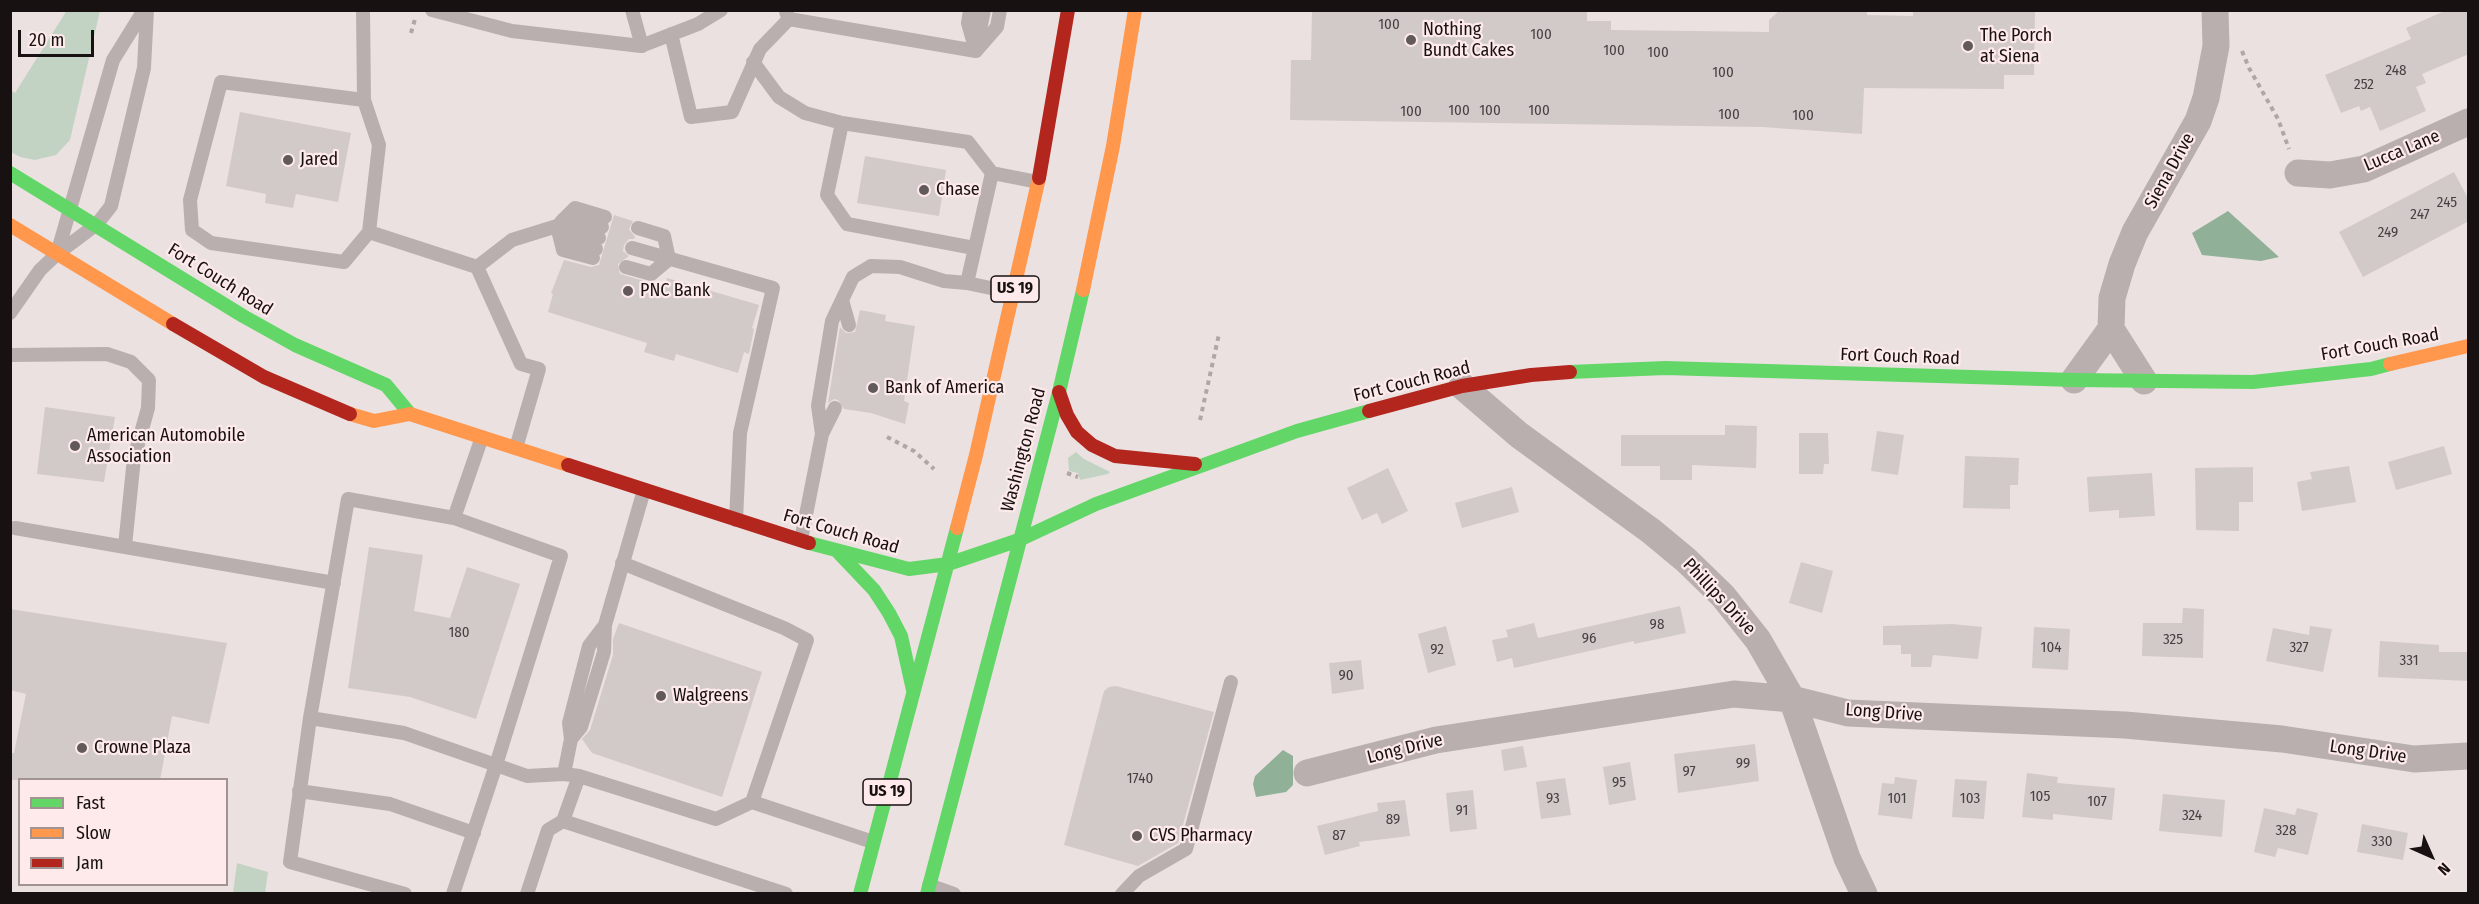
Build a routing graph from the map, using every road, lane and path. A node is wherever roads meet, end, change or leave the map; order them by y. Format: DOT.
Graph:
graph roads {
  1 [pos="146,10"];
  2 [pos="363,10"];
  3 [pos="432,10"];
  4 [pos="632,10"];
  5 [pos="721,10"];
  6 [pos="970,10"];
  7 [pos="984,10"];
  8 [pos="1000,10"];
  9 [pos="1068,10"];
  10 [pos="1135,10"];
  11 [pos="2215,10"];
  12 [pos="787,15"];
  13 [pos="671,34"];
  14 [pos="2242,42"];
  15 [pos="642,46"];
  16 [pos="976,51"];
  17 [pos="753,62"];
  18 [pos="364,100"];
  19 [pos="2469,122"];
  20 [pos="842,123"];
  21 [pos="10,173"];
  22 [pos="992,173"];
  23 [pos="2298,173"];
  24 [pos="1038,182"];
  25 [pos="71,210"];
  26 [pos="97,224"];
  27 [pos="10,225"];
  28 [pos="557,226"];
  29 [pos="369,232"];
  30 [pos="599,238"];
  31 [pos="974,248"];
  32 [pos="57,254"];
  33 [pos="669,259"];
  34 [pos="477,267"];
  35 [pos="967,284"];
  36 [pos="1014,294"];
  37 [pos="842,300"];
  38 [pos="10,313"];
  39 [pos="849,325"];
  40 [pos="2111,329"];
  41 [pos="1219,334"];
  42 [pos="2469,346"];
  43 [pos="10,355"];
  44 [pos="2074,380"];
  45 [pos="2144,381"];
  46 [pos="1462,386"];
  47 [pos="1059,392"];
  48 [pos="835,408"];
  49 [pos="410,414"];
  50 [pos="1200,420"];
  51 [pos="822,434"];
  52 [pos="482,437"];
  53 [pos="887,437"];
  54 [pos="516,448"];
  55 [pos="1203,465"];
  56 [pos="934,469"];
  57 [pos="644,490"];
  58 [pos="454,518"];
  59 [pos="736,520"];
  60 [pos="15,528"];
  61 [pos="801,540"];
  62 [pos="1019,540"];
  63 [pos="125,546"];
  64 [pos="837,550"];
  65 [pos="622,563"];
  66 [pos="948,564"];
  67 [pos="334,583"];
  68 [pos="1232,682"];
  69 [pos="913,690"];
  70 [pos="1792,699"];
  71 [pos="310,718"];
  72 [pos="2469,756"];
  73 [pos="496,765"];
  74 [pos="1307,773"];
  75 [pos="564,774"];
  76 [pos="579,776"];
  77 [pos="298,791"];
  78 [pos="752,802"];
  79 [pos="563,821"];
  80 [pos="474,833"];
  81 [pos="874,842"];
  82 [pos="928,889"];
  83 [pos="405,894"];
  84 [pos="453,894"];
  85 [pos="527,894"];
  86 [pos="786,894"];
  87 [pos="860,894"];
  88 [pos="954,894"];
  89 [pos="1122,894"];
  90 [pos="1863,894"];
  1 -- 25 [label="lane"];
  1 -- 26 [label="lane"];
  2 -- 18 [label="lane"];
  3 -- 15 [label="lane"];
  4 -- 15 [label="lane"];
  5 -- 13 [label="lane"];
  6 -- 16 [label="lane"];
  7 -- 16 [label="lane"];
  8 -- 16 [label="lane"];
  9 -- 24 [label="street, US 19"];
  10 -- 47 [label="street, Washington Road"];
  11 -- 40 [label="street, Siena Drive"];
  12 -- 16 [label="lane"];
  12 -- 17 [label="lane"];
  13 -- 15 [label="lane"];
  13 -- 17 [label="lane"];
  14 -- 23 [label="path"];
  17 -- 20 [label="lane"];
  18 -- 29 [label="lane"];
  18 -- 29 [label="lane"];
  19 -- 23 [label="street, Lucca Lane"];
  20 -- 22 [label="lane"];
  20 -- 31 [label="lane"];
  21 -- 25 [label="street, Fort Couch Road"];
  22 -- 24 [label="lane"];
  22 -- 31 [label="lane"];
  24 -- 36 [label="street, US 19"];
  25 -- 26 [label="street, Fort Couch Road"];
  25 -- 32 [label="lane"];
  26 -- 32 [label="lane"];
  26 -- 49 [label="street, Fort Couch Road"];
  27 -- 32 [label="street"];
  28 -- 30 [label="lane"];
  28 -- 30 [label="lane"];
  28 -- 30 [label="lane"];
  28 -- 34 [label="lane"];
  29 -- 34 [label="lane"];
  31 -- 35 [label="lane"];
  32 -- 38 [label="lane"];
  32 -- 49 [label="street"];
  33 -- 33 [label="lane"];
  33 -- 59 [label="lane"];
  34 -- 54 [label="lane"];
  35 -- 36 [label="lane"];
  35 -- 37 [label="lane"];
  36 -- 66 [label="street, US 19"];
  37 -- 39 [label="lane"];
  37 -- 51 [label="lane"];
  40 -- 44 [label="street"];
  40 -- 45 [label="street"];
  41 -- 50 [label="path"];
  42 -- 45 [label="street, Fort Couch Road"];
  43 -- 63 [label="lane"];
  44 -- 45 [label="street, Fort Couch Road"];
  44 -- 46 [label="street, Fort Couch Road"];
  46 -- 55 [label="street, Fort Couch Road"];
  46 -- 70 [label="street, Phillips Drive"];
  47 -- 55 [label="street"];
  47 -- 62 [label="street, Washington Road"];
  48 -- 51 [label="lane"];
  49 -- 52 [label="street, Fort Couch Road"];
  51 -- 61 [label="lane"];
  52 -- 54 [label="street, Fort Couch Road"];
  52 -- 58 [label="lane"];
  53 -- 56 [label="path"];
  54 -- 57 [label="street, Fort Couch Road"];
  55 -- 62 [label="street, Fort Couch Road"];
  57 -- 59 [label="street, Fort Couch Road"];
  57 -- 65 [label="lane"];
  58 -- 67 [label="lane"];
  58 -- 73 [label="lane"];
  59 -- 61 [label="street, Fort Couch Road"];
  60 -- 63 [label="lane"];
  61 -- 64 [label="street, Fort Couch Road"];
  62 -- 66 [label="street, Fort Couch Road"];
  62 -- 82 [label="street, Washington Road"];
  63 -- 67 [label="lane"];
  64 -- 66 [label="street, Fort Couch Road"];
  64 -- 69 [label="street"];
  65 -- 75 [label="lane"];
  65 -- 78 [label="lane"];
  66 -- 69 [label="street, US 19"];
  67 -- 71 [label="lane"];
  68 -- 89 [label="lane"];
  69 -- 81 [label="street, US 19"];
  70 -- 72 [label="street, Long Drive"];
  70 -- 74 [label="street, Long Drive"];
  70 -- 90 [label="street, Phillips Drive"];
  71 -- 73 [label="lane"];
  71 -- 77 [label="lane"];
  73 -- 75 [label="lane"];
  73 -- 80 [label="lane"];
  75 -- 76 [label="lane"];
  76 -- 78 [label="lane"];
  76 -- 79 [label="lane"];
  77 -- 80 [label="lane"];
  77 -- 83 [label="lane"];
  78 -- 81 [label="lane"];
  79 -- 85 [label="lane"];
  79 -- 86 [label="lane"];
  80 -- 84 [label="lane"];
  81 -- 87 [label="street, US 19"];
  82 -- 88 [label="lane"];
}
